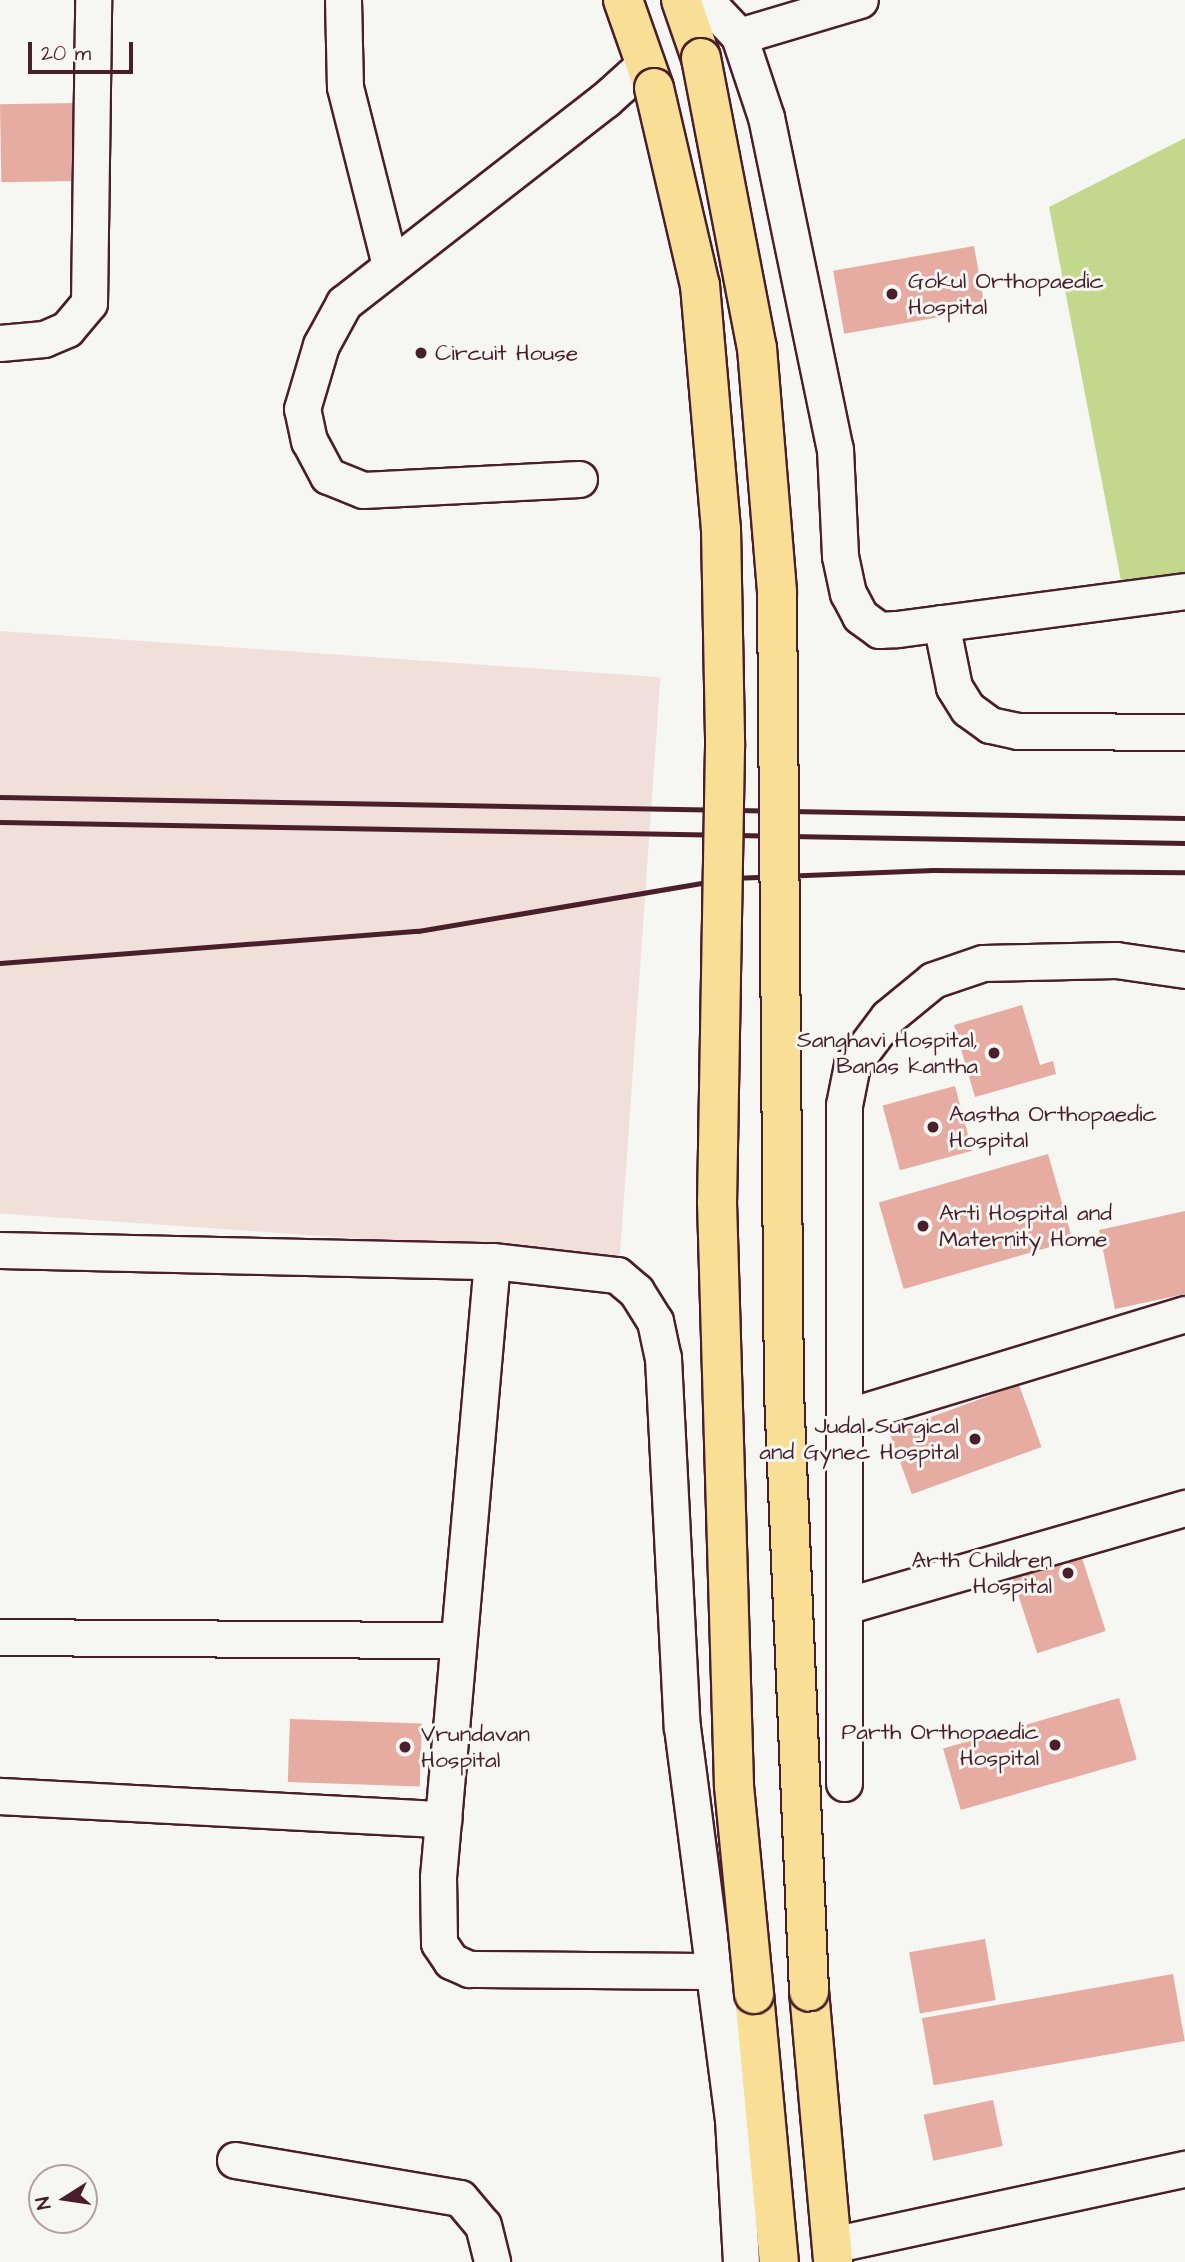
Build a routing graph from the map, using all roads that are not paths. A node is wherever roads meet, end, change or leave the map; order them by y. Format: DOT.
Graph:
graph roads {
  1 [pos="93,0"];
  2 [pos="343,0"];
  3 [pos="624,0"];
  4 [pos="681,0"];
  5 [pos="705,0"];
  6 [pos="860,0"];
  7 [pos="738,36"];
  8 [pos="649,76"];
  9 [pos="390,265"];
  10 [pos="0,343"];
  11 [pos="579,479"];
  12 [pos="1185,591"];
  13 [pos="941,623"];
  14 [pos="1185,732"];
  15 [pos="1185,970"];
  16 [pos="0,1250"];
  17 [pos="492,1261"];
  18 [pos="1185,1314"];
  19 [pos="846,1417"];
  20 [pos="1185,1508"];
  21 [pos="845,1606"];
  22 [pos="0,1637"];
  23 [pos="458,1640"];
  24 [pos="844,1783"];
  25 [pos="0,1796"];
  26 [pos="443,1819"];
  27 [pos="711,1970"];
  28 [pos="235,2161"];
  29 [pos="1185,2169"];
  30 [pos="832,2254"];
  31 [pos="492,2262"];
  32 [pos="741,2262"];
  33 [pos="779,2262"];
  1 -- 10 [label="street"];
  2 -- 9 [label="street"];
  3 -- 8 [label="main road"];
  4 -- 30 [label="main road, bridge"];
  5 -- 7 [label="street"];
  6 -- 7 [label="street"];
  7 -- 13 [label="street"];
  8 -- 9 [label="street"];
  8 -- 33 [label="main road, bridge"];
  9 -- 11 [label="street"];
  12 -- 13 [label="street"];
  13 -- 14 [label="street"];
  15 -- 19 [label="street"];
  16 -- 17 [label="street"];
  17 -- 23 [label="street"];
  17 -- 27 [label="street"];
  18 -- 19 [label="street"];
  19 -- 21 [label="street"];
  20 -- 21 [label="street"];
  21 -- 24 [label="street"];
  22 -- 23 [label="street"];
  23 -- 26 [label="street"];
  25 -- 26 [label="street"];
  26 -- 27 [label="street"];
  27 -- 32 [label="street"];
  28 -- 31 [label="street"];
  29 -- 30 [label="street"];
}
